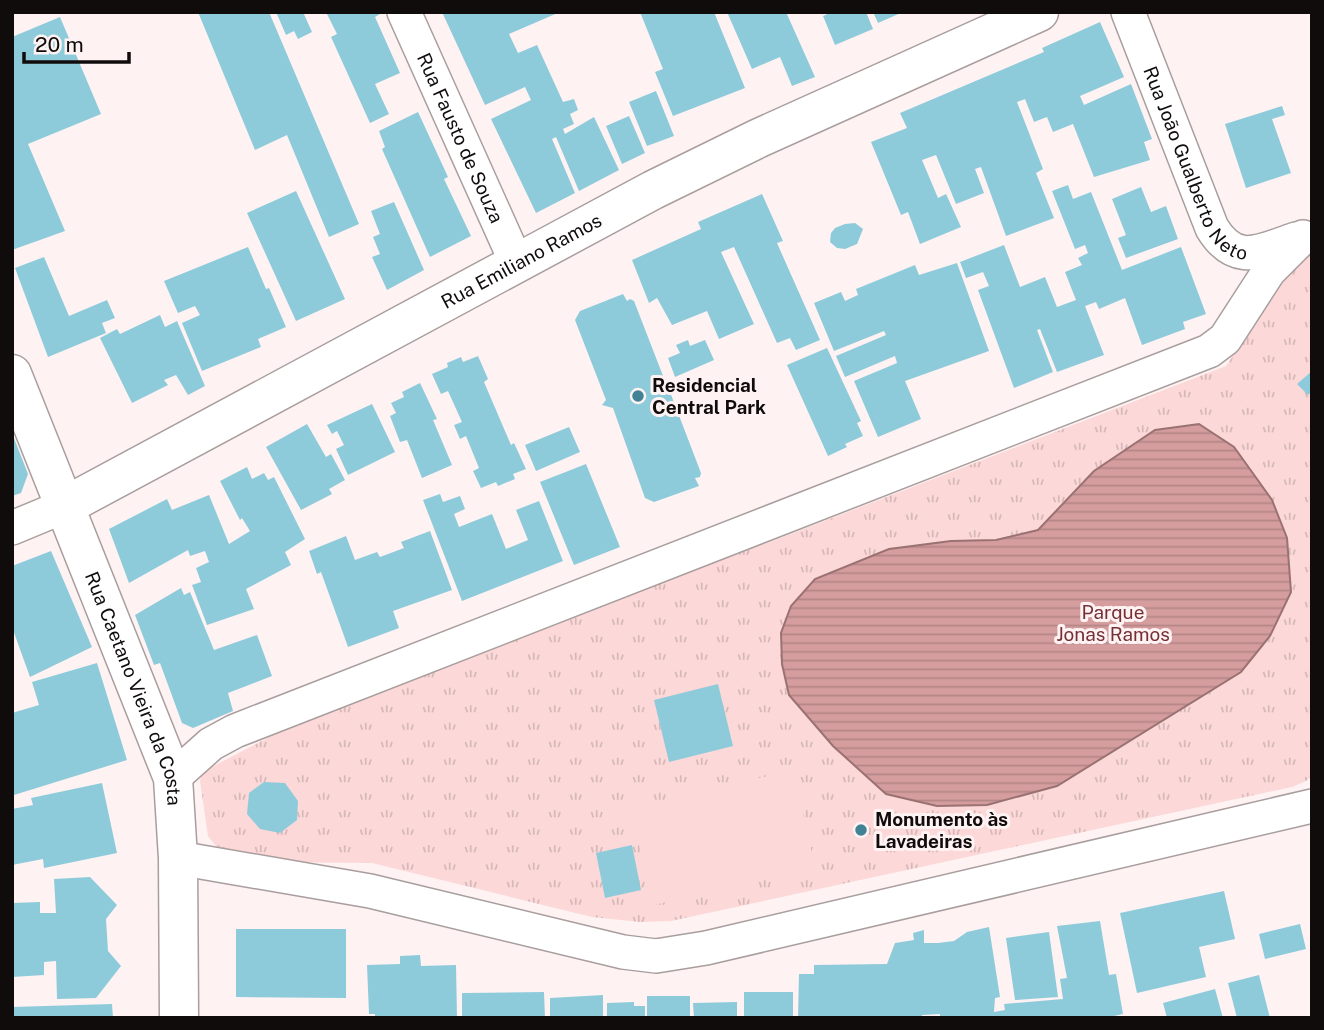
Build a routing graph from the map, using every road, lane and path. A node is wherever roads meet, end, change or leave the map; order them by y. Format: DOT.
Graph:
graph roads {
  1 [pos="404,12"];
  2 [pos="1038,12"];
  3 [pos="1128,12"];
  4 [pos="1307,235"];
  5 [pos="517,264"];
  6 [pos="12,374"];
  7 [pos="65,506"];
  8 [pos="12,528"];
  9 [pos="173,778"];
  10 [pos="1312,806"];
  11 [pos="178,858"];
  12 [pos="179,1018"];
  1 -- 5 [label="street, Rua Fausto de Souza"];
  2 -- 5 [label="main road, Rua Emiliano Ramos"];
  3 -- 4 [label="street, Rua João Gualberto Neto"];
  4 -- 9 [label="street"];
  5 -- 7 [label="main road, Rua Emiliano Ramos"];
  6 -- 7 [label="main road, Rua Caetano Vieira da Costa"];
  7 -- 8 [label="street, Rua Emiliano Ramos"];
  7 -- 9 [label="main road, Rua Caetano Vieira da Costa"];
  9 -- 11 [label="main road, Rua Caetano Vieira da Costa"];
  10 -- 11 [label="street"];
  11 -- 12 [label="main road, Rua Caetano Vieira da Costa"];
}
